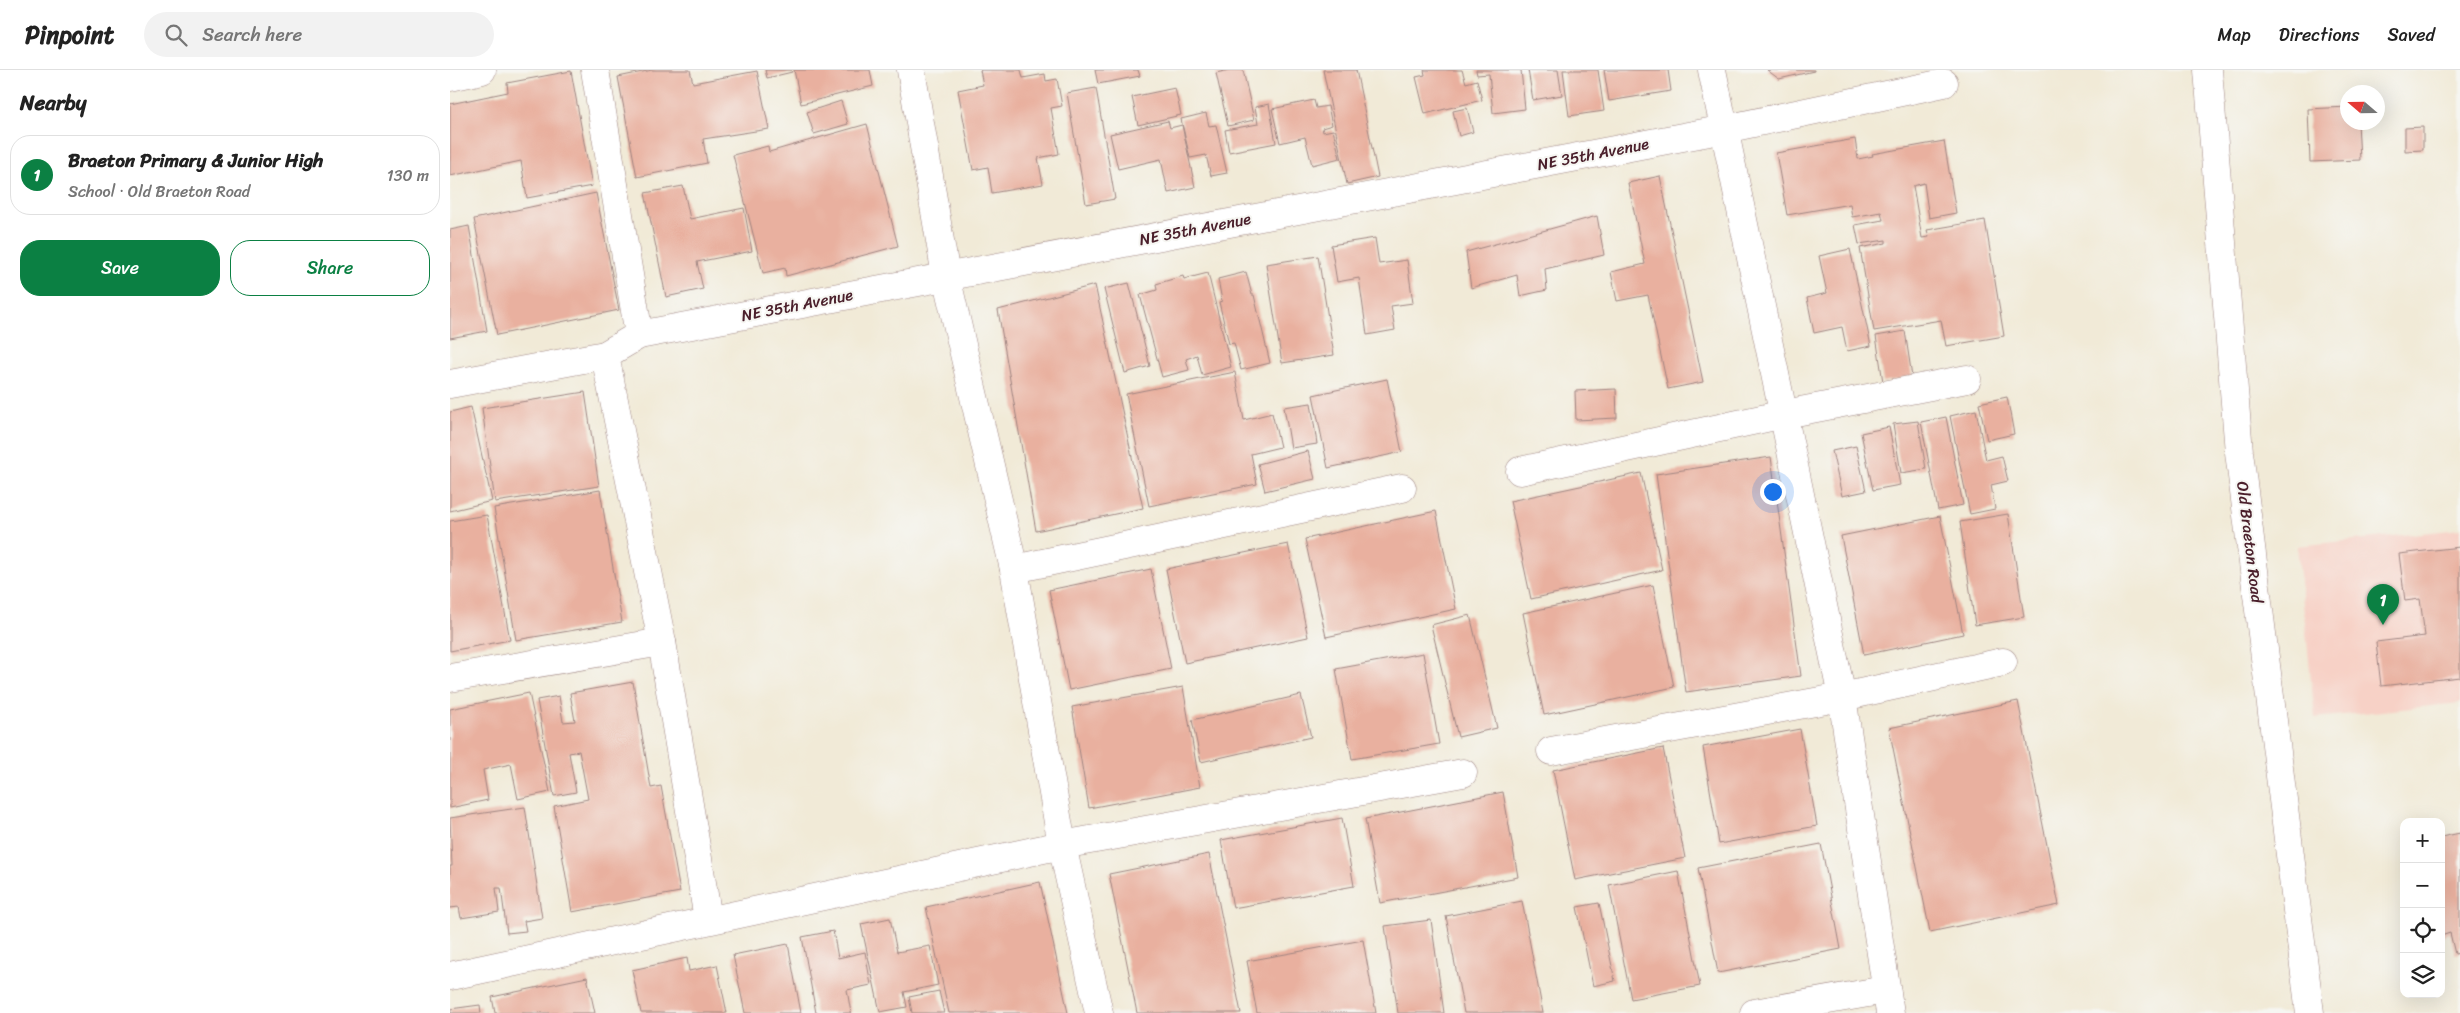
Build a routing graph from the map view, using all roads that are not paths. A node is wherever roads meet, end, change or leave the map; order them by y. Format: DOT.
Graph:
graph roads {
  1 [pos="482,70"];
  2 [pos="595,70"];
  3 [pos="911,70"];
  4 [pos="1712,70"];
  5 [pos="2208,70"];
  6 [pos="450,77"];
  7 [pos="1944,83"];
  8 [pos="1726,129"];
  9 [pos="946,276"];
  10 [pos="639,335"];
  11 [pos="605,356"];
  12 [pos="1967,379"];
  13 [pos="450,384"];
  14 [pos="1785,414"];
  15 [pos="1520,471"];
  16 [pos="1402,488"];
  17 [pos="1014,569"];
  18 [pos="662,642"];
  19 [pos="2003,662"];
  20 [pos="450,678"];
  21 [pos="1842,697"];
  22 [pos="1551,751"];
  23 [pos="1463,773"];
  24 [pos="1062,846"];
  25 [pos="708,920"];
  26 [pos="450,976"];
  27 [pos="1888,1001"];
  28 [pos="1099,1013"];
  29 [pos="1754,1013"];
  30 [pos="2310,1013"];
  1 -- 6 [label="street"];
  2 -- 10 [label="street"];
  3 -- 9 [label="street"];
  4 -- 8 [label="street"];
  5 -- 30 [label="street, Old Braeton Road"];
  7 -- 8 [label="street, NE 35th Avenue"];
  8 -- 9 [label="street, NE 35th Avenue"];
  8 -- 14 [label="street"];
  9 -- 10 [label="street, NE 35th Avenue"];
  9 -- 17 [label="street"];
  10 -- 11 [label="street, NE 35th Avenue"];
  11 -- 13 [label="street, NE 35th Avenue"];
  11 -- 18 [label="street"];
  12 -- 14 [label="street"];
  14 -- 15 [label="street"];
  14 -- 21 [label="street"];
  16 -- 17 [label="street"];
  17 -- 24 [label="street"];
  18 -- 20 [label="street"];
  18 -- 25 [label="street"];
  19 -- 21 [label="street"];
  21 -- 22 [label="street"];
  21 -- 27 [label="street"];
  23 -- 24 [label="street"];
  24 -- 25 [label="street"];
  24 -- 28 [label="street"];
  25 -- 26 [label="street"];
  27 -- 29 [label="street"];
}
